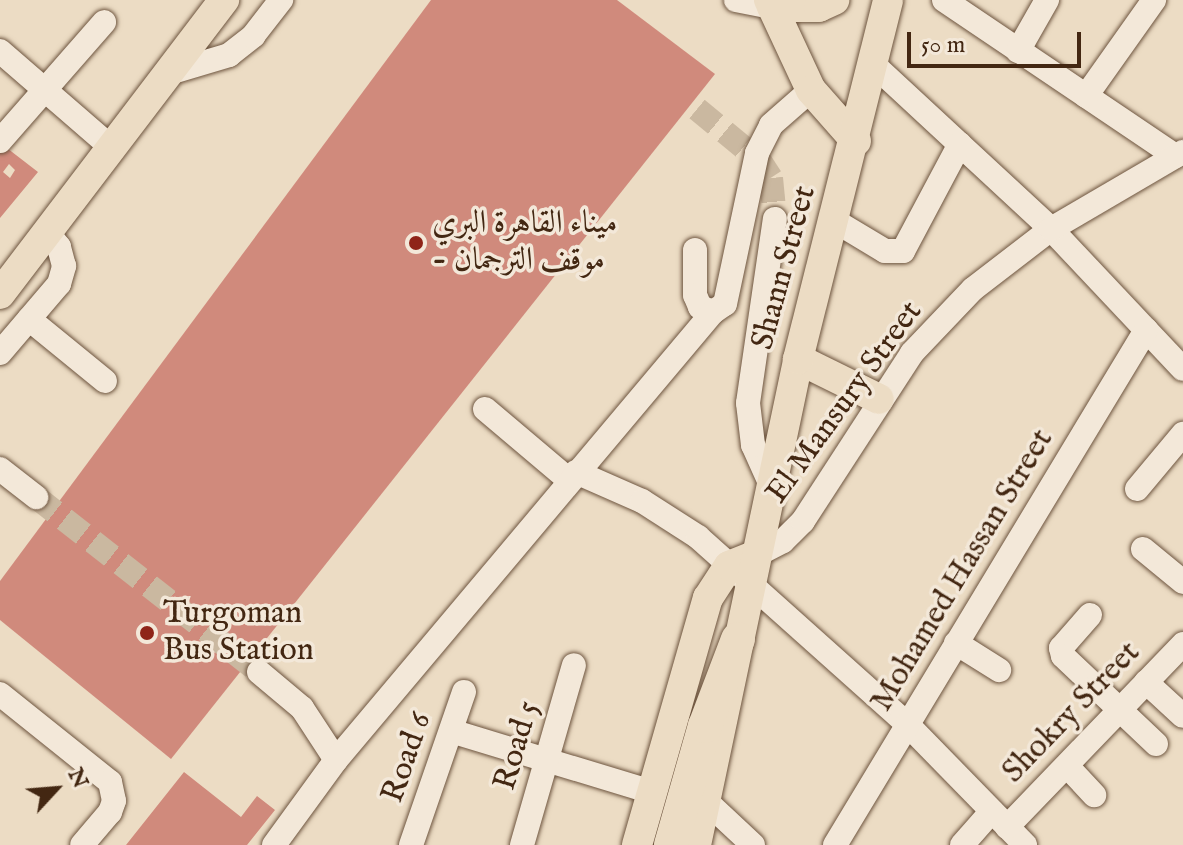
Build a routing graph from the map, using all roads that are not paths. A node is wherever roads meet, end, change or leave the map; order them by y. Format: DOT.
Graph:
graph roads {
  1 [pos="224,0"];
  2 [pos="281,0"];
  3 [pos="736,0"];
  4 [pos="835,0"];
  5 [pos="944,0"];
  6 [pos="1047,0"];
  7 [pos="1154,0"];
  8 [pos="771,3"];
  9 [pos="885,10"];
  10 [pos="104,22"];
  11 [pos="1018,51"];
  12 [pos="2,57"];
  13 [pos="873,64"];
  14 [pos="169,73"];
  15 [pos="46,88"];
  16 [pos="811,90"];
  17 [pos="1086,96"];
  18 [pos="0,141"];
  19 [pos="856,141"];
  20 [pos="960,144"];
  21 [pos="113,149"];
  22 [pos="1179,154"];
  23 [pos="775,219"];
  24 [pos="835,221"];
  25 [pos="1051,229"];
  26 [pos="48,233"];
  27 [pos="695,250"];
  28 [pos="0,294"];
  29 [pos="713,312"];
  30 [pos="29,319"];
  31 [pos="1146,330"];
  32 [pos="0,353"];
  33 [pos="798,359"];
  34 [pos="1183,369"];
  35 [pos="105,381"];
  36 [pos="879,399"];
  37 [pos="485,409"];
  38 [pos="1183,434"];
  39 [pos="0,469"];
  40 [pos="572,476"];
  41 [pos="771,485"];
  42 [pos="1137,489"];
  43 [pos="36,497"];
  44 [pos="1143,549"];
  45 [pos="745,568"];
  46 [pos="1183,582"];
  47 [pos="1090,615"];
  48 [pos="738,639"];
  49 [pos="956,643"];
  50 [pos="1183,644"];
  51 [pos="574,665"];
  52 [pos="999,670"];
  53 [pos="259,672"];
  54 [pos="1146,682"];
  55 [pos="464,692"];
  56 [pos="0,694"];
  57 [pos="1119,710"];
  58 [pos="1183,716"];
  59 [pos="907,724"];
  60 [pos="451,731"];
  61 [pos="1156,744"];
  62 [pos="336,760"];
  63 [pos="547,760"];
  64 [pos="1067,766"];
  65 [pos="652,792"];
  66 [pos="1094,795"];
  67 [pos="707,802"];
  68 [pos="1000,819"];
  69 [pos="83,845"];
  70 [pos="274,845"];
  71 [pos="411,845"];
  72 [pos="522,845"];
  73 [pos="637,845"];
  74 [pos="671,845"];
  75 [pos="696,845"];
  76 [pos="753,845"];
  77 [pos="835,845"];
  78 [pos="962,845"];
  79 [pos="1025,845"];
  1 -- 14 [label="main road"];
  2 -- 14 [label="street"];
  3 -- 8 [label="street"];
  4 -- 8 [label="main road"];
  4 -- 9 [label="main road"];
  5 -- 11 [label="street"];
  6 -- 11 [label="street"];
  7 -- 17 [label="street"];
  8 -- 16 [label="main road"];
  9 -- 13 [label="main road, Shann Street"];
  10 -- 15 [label="street"];
  11 -- 17 [label="street"];
  12 -- 15 [label="street"];
  13 -- 19 [label="main road, Shann Street"];
  13 -- 20 [label="street"];
  14 -- 21 [label="main road"];
  15 -- 18 [label="street"];
  15 -- 21 [label="street"];
  16 -- 19 [label="main road"];
  16 -- 29 [label="street"];
  17 -- 22 [label="street"];
  19 -- 24 [label="main road, Shann Street"];
  20 -- 24 [label="street"];
  20 -- 25 [label="street"];
  21 -- 26 [label="main road"];
  22 -- 25 [label="street, El Mansury Street"];
  23 -- 41 [label="street"];
  24 -- 33 [label="main road, Shann Street"];
  25 -- 31 [label="street"];
  25 -- 36 [label="street, El Mansury Street"];
  26 -- 28 [label="main road"];
  26 -- 30 [label="street"];
  27 -- 29 [label="street"];
  29 -- 40 [label="street"];
  30 -- 32 [label="street"];
  30 -- 35 [label="street"];
  31 -- 34 [label="street"];
  31 -- 49 [label="street, Mohamed Hassan Street"];
  33 -- 36 [label="main road"];
  33 -- 41 [label="main road, Shann Street"];
  36 -- 45 [label="street, El Mansury Street"];
  37 -- 40 [label="street"];
  38 -- 42 [label="street"];
  39 -- 43 [label="street"];
  40 -- 45 [label="street"];
  40 -- 62 [label="street"];
  41 -- 45 [label="main road, Shann Street"];
  44 -- 46 [label="street"];
  45 -- 48 [label="main road, Shann Street"];
  45 -- 59 [label="street"];
  45 -- 65 [label="main road, Shann Street"];
  47 -- 57 [label="street"];
  48 -- 67 [label="main road, Shann Street"];
  48 -- 74 [label="highway"];
  49 -- 52 [label="street"];
  49 -- 59 [label="street, Mohamed Hassan Street"];
  50 -- 54 [label="street, Shokry Street"];
  51 -- 63 [label="street, Road 5"];
  53 -- 62 [label="street"];
  54 -- 57 [label="street, Shokry Street"];
  54 -- 58 [label="street"];
  55 -- 60 [label="street, Road 6"];
  56 -- 69 [label="street"];
  57 -- 61 [label="street"];
  57 -- 64 [label="street, Shokry Street"];
  59 -- 68 [label="street"];
  59 -- 77 [label="street, Mohamed Hassan Street"];
  60 -- 63 [label="street"];
  60 -- 71 [label="street, Road 6"];
  62 -- 70 [label="street"];
  63 -- 65 [label="street"];
  63 -- 72 [label="street, Road 5"];
  64 -- 66 [label="street"];
  64 -- 68 [label="street, Shokry Street"];
  65 -- 73 [label="main road, Shann Street"];
  67 -- 75 [label="main road, Shann Street"];
  67 -- 76 [label="street"];
  68 -- 78 [label="street, Shokry Street"];
  68 -- 79 [label="street"];
}
